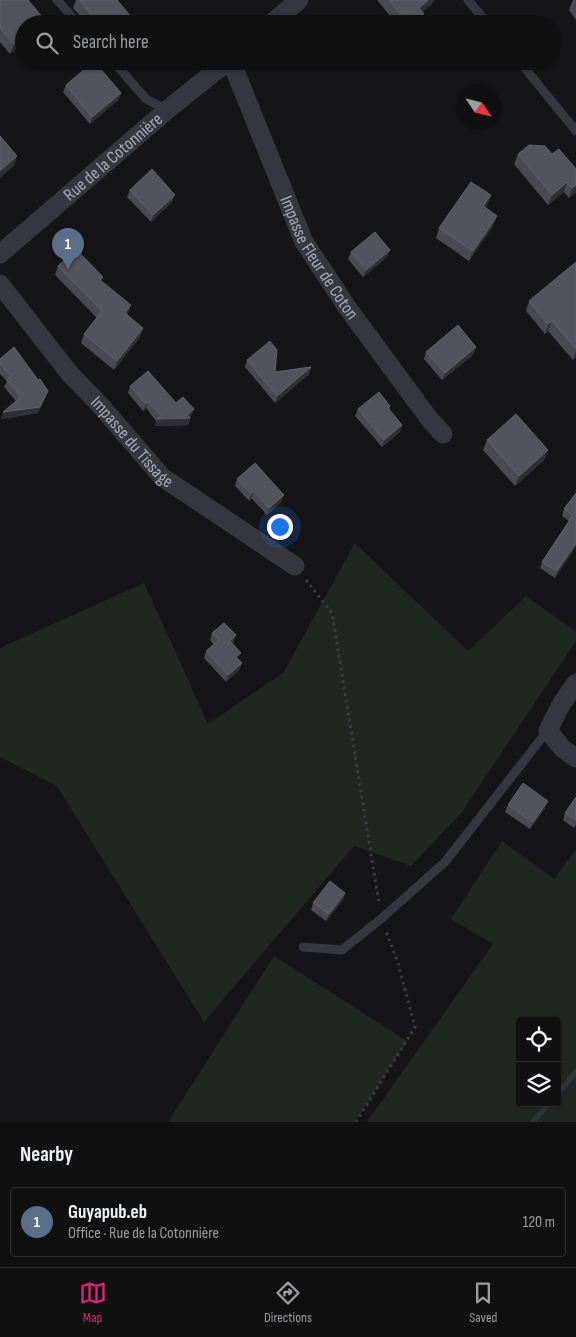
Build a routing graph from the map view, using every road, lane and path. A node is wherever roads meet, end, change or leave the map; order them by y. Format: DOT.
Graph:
graph roads {
  1 [pos="58,0"];
  2 [pos="299,0"];
  3 [pos="468,0"];
  4 [pos="71,15"];
  5 [pos="282,15"];
  6 [pos="480,15"];
  7 [pos="121,70"];
  8 [pos="218,70"];
  9 [pos="233,70"];
  10 [pos="526,70"];
  11 [pos="167,110"];
  12 [pos="576,131"];
  13 [pos="0,254"];
  14 [pos="0,284"];
  15 [pos="443,434"];
  16 [pos="295,566"];
  17 [pos="576,683"];
  18 [pos="548,730"];
  19 [pos="576,758"];
  20 [pos="382,918"];
  21 [pos="303,947"];
  22 [pos="356,1122"];
  1 -- 4 [label="lane"];
  2 -- 5 [label="street"];
  3 -- 6 [label="lane"];
  7 -- 11 [label="lane"];
  8 -- 11 [label="street, Rue de la Cotonnière"];
  9 -- 15 [label="street, Impasse Fleur de Coton"];
  10 -- 12 [label="lane"];
  11 -- 13 [label="street, Rue de la Cotonnière"];
  14 -- 16 [label="street, Impasse du Tissage"];
  16 -- 20 [label="path"];
  17 -- 18 [label="street"];
  18 -- 19 [label="street"];
  18 -- 20 [label="lane"];
  20 -- 21 [label="lane"];
  20 -- 22 [label="path"];
}
